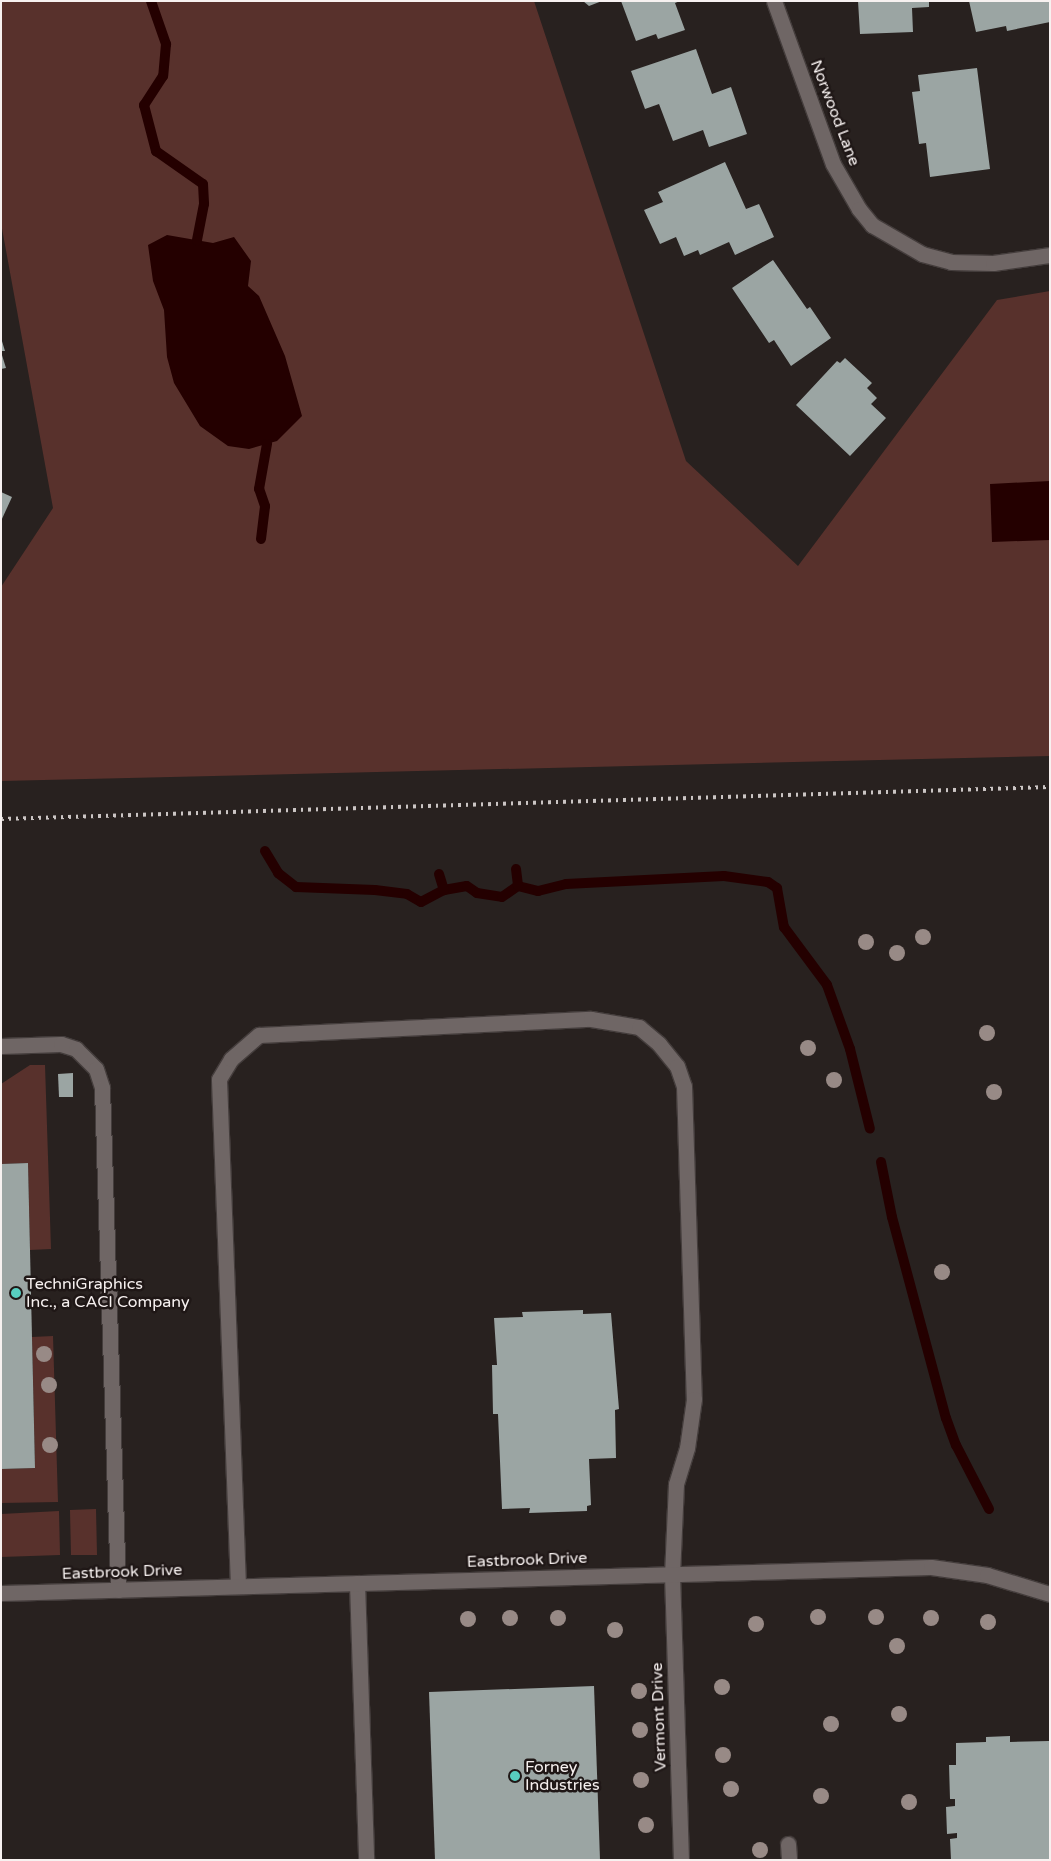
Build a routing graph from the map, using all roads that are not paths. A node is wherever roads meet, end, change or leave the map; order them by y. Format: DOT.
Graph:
graph roads {
  1 [pos="774,1"];
  2 [pos="1050,256"];
  3 [pos="1,1046"];
  4 [pos="672,1574"];
  5 [pos="357,1583"];
  6 [pos="238,1586"];
  7 [pos="118,1590"];
  8 [pos="1,1593"];
  9 [pos="1050,1594"];
  10 [pos="788,1844"];
  11 [pos="366,1860"];
  12 [pos="681,1860"];
  13 [pos="789,1860"];
  1 -- 2 [label="street, Norwood Lane"];
  3 -- 7 [label="street"];
  4 -- 5 [label="street, Eastbrook Drive"];
  4 -- 6 [label="street, Vermont Drive"];
  4 -- 9 [label="street, Eastbrook Drive"];
  4 -- 12 [label="street, Vermont Drive"];
  5 -- 6 [label="street, Eastbrook Drive"];
  5 -- 11 [label="street"];
  6 -- 7 [label="street, Eastbrook Drive"];
  7 -- 8 [label="street, Eastbrook Drive"];
  10 -- 13 [label="street"];
}
